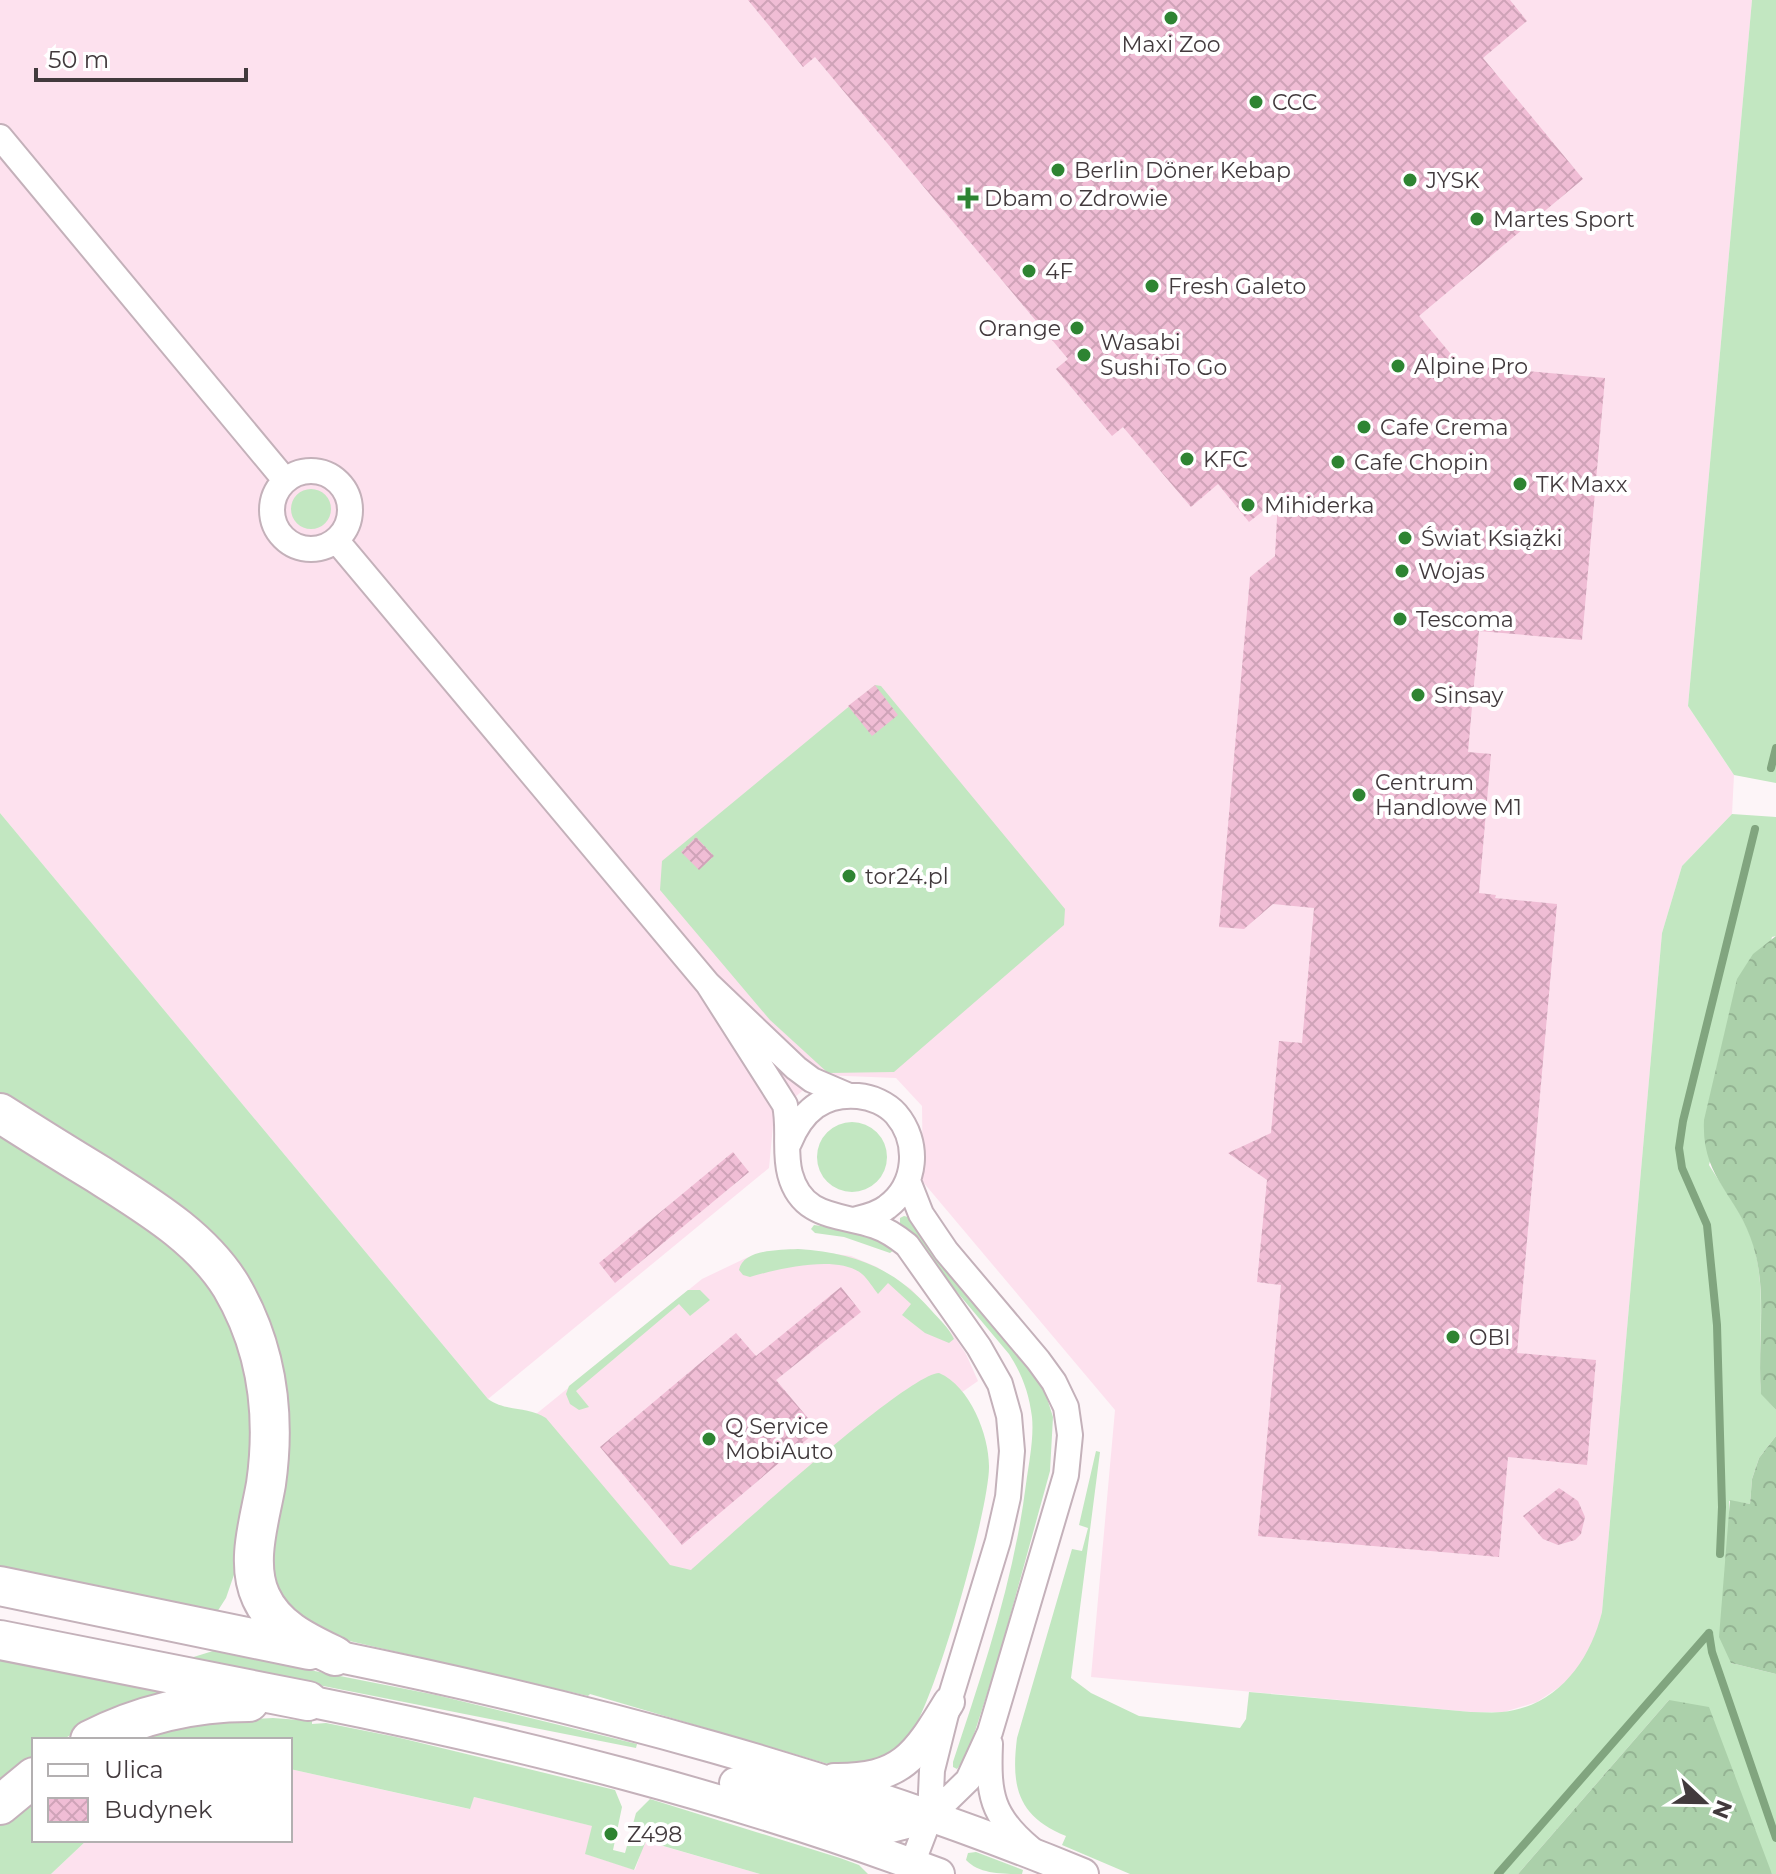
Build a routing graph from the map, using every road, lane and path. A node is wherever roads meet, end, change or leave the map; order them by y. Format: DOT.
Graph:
graph roads {
  1 [pos="0,137"];
  2 [pos="285,480"];
  3 [pos="336,540"];
  4 [pos="708,984"];
  5 [pos="847,1095"];
  6 [pos="0,1113"];
  7 [pos="789,1143"];
  8 [pos="908,1181"];
  9 [pos="853,1220"];
  10 [pos="253,1560"];
  11 [pos="0,1586"];
  12 [pos="208,1630"];
  13 [pos="0,1640"];
  14 [pos="335,1656"];
  15 [pos="119,1665"];
  16 [pos="308,1701"];
  17 [pos="949,1702"];
  18 [pos="426,1725"];
  19 [pos="990,1732"];
  20 [pos="94,1738"];
  21 [pos="32,1779"];
  22 [pos="821,1779"];
  23 [pos="0,1805"];
  24 [pos="930,1817"];
  25 [pos="1039,1856"];
  26 [pos="926,1869"];
  27 [pos="1083,1874"];
  1 -- 2 [label="street"];
  2 -- 3 [label="street"];
  2 -- 3 [label="street"];
  3 -- 4 [label="street"];
  4 -- 5 [label="street"];
  4 -- 7 [label="street"];
  5 -- 7 [label="street"];
  5 -- 8 [label="street"];
  6 -- 10 [label="main road"];
  7 -- 9 [label="street"];
  8 -- 9 [label="street"];
  8 -- 19 [label="street"];
  9 -- 17 [label="street"];
  10 -- 12 [label="main road"];
  10 -- 14 [label="main road"];
  11 -- 12 [label="main road"];
  12 -- 14 [label="main road"];
  12 -- 15 [label="main road"];
  13 -- 15 [label="main road"];
  14 -- 22 [label="street"];
  15 -- 16 [label="main road"];
  16 -- 18 [label="street"];
  16 -- 20 [label="main road"];
  17 -- 22 [label="street"];
  17 -- 24 [label="street"];
  18 -- 24 [label="street"];
  18 -- 26 [label="street"];
  19 -- 24 [label="street"];
  19 -- 25 [label="street"];
  21 -- 23 [label="main road"];
  22 -- 24 [label="street"];
  24 -- 25 [label="street"];
  24 -- 26 [label="street"];
  25 -- 27 [label="street"];
}
